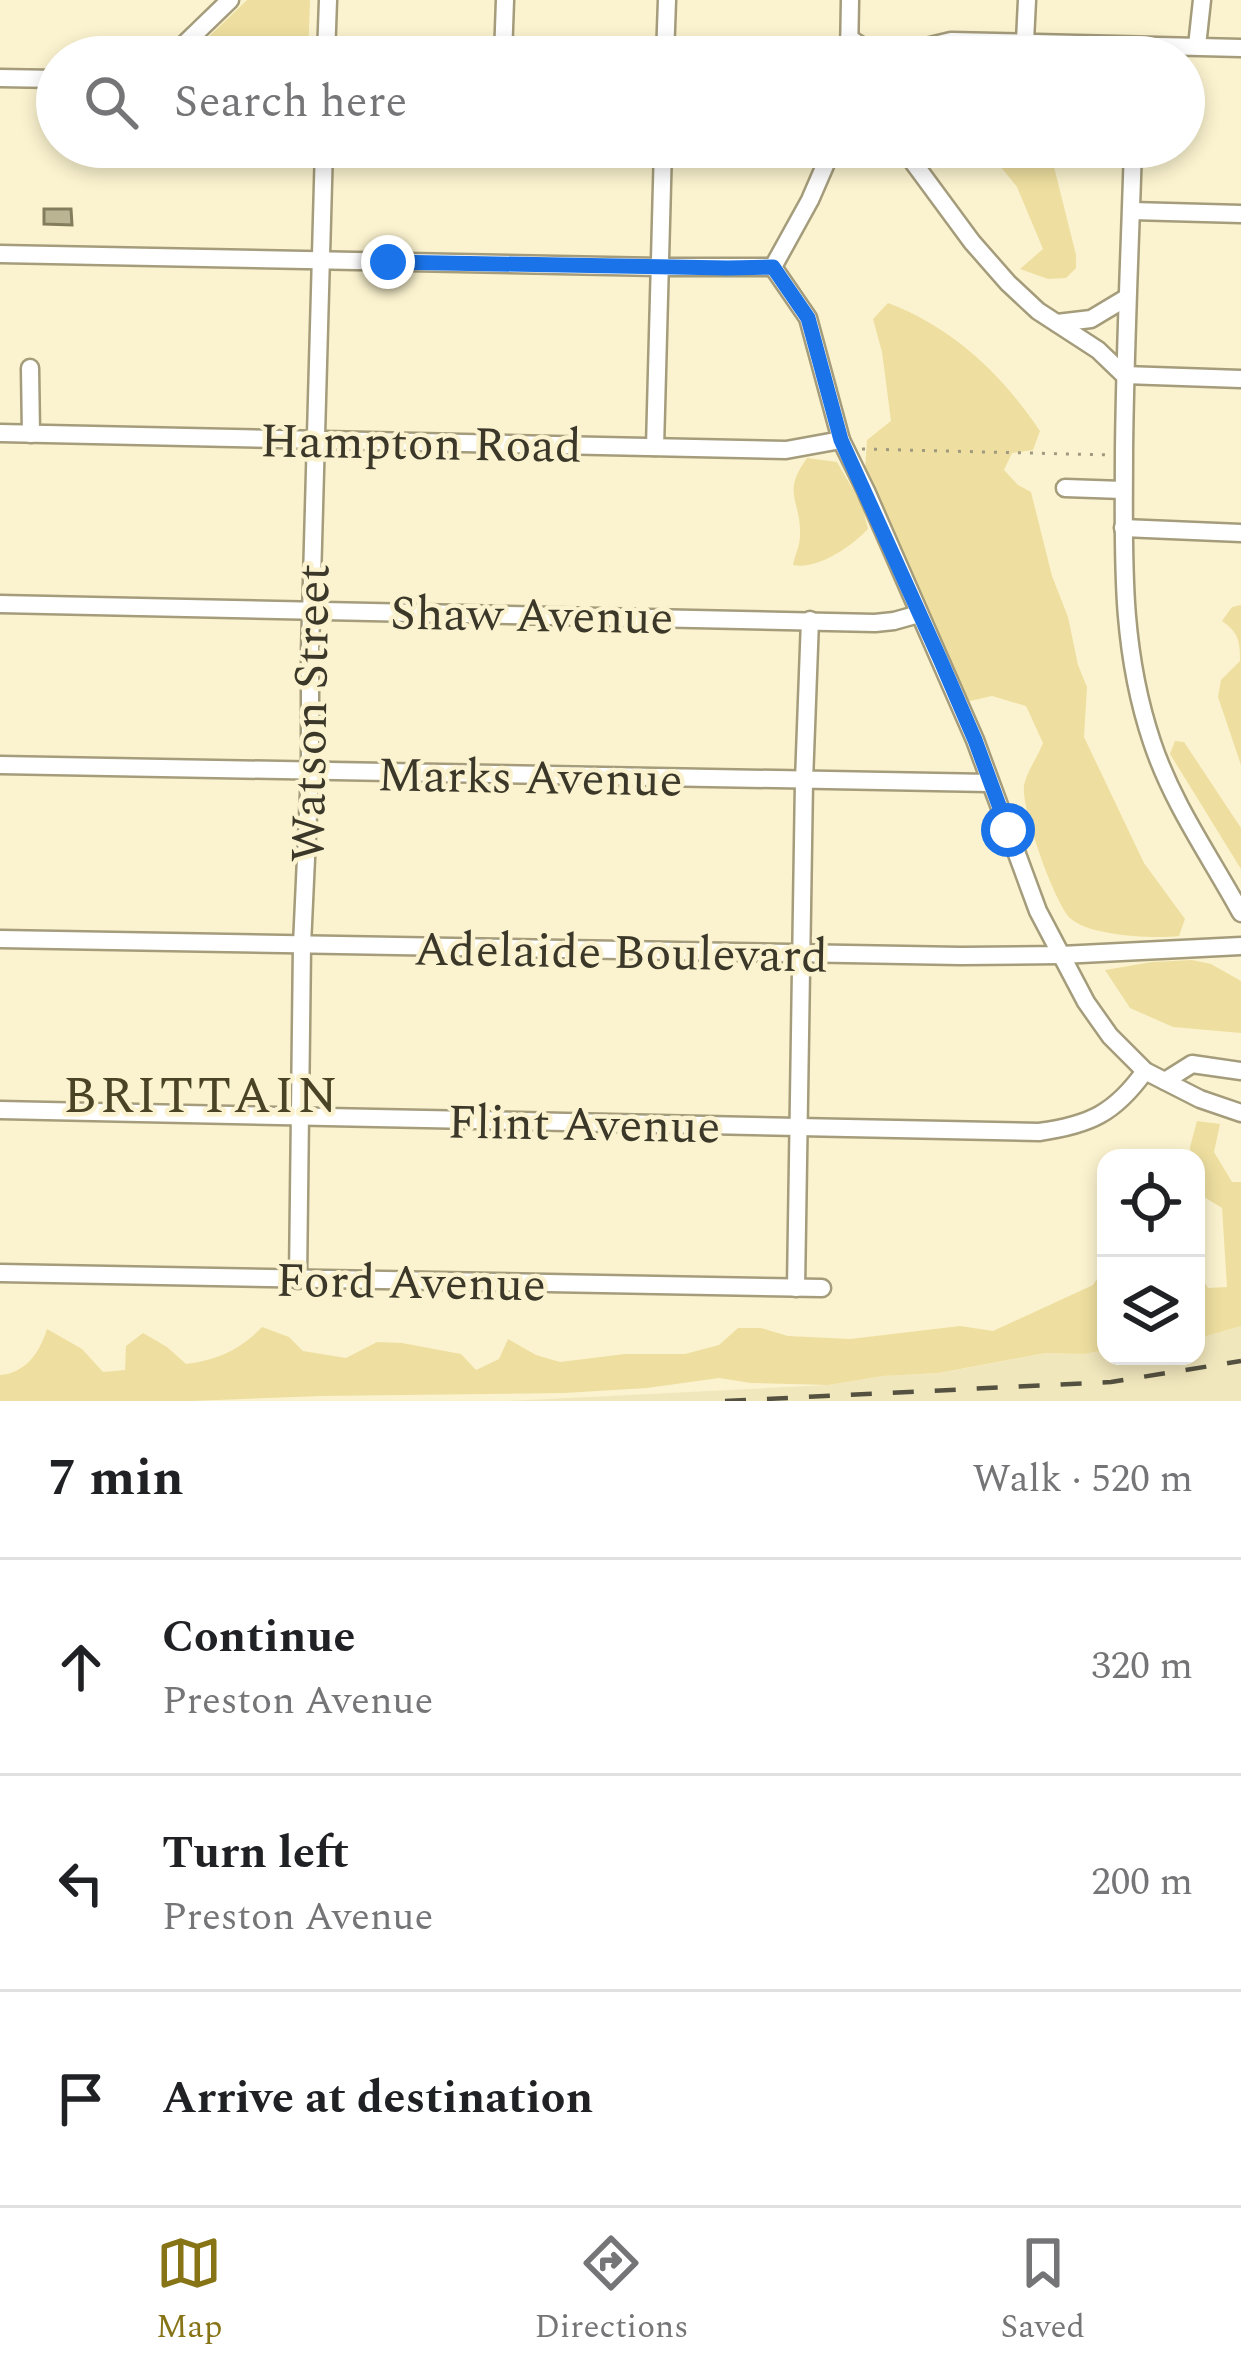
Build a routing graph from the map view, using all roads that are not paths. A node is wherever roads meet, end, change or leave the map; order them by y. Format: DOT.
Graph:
graph roads {
  1 [pos="230,0"];
  2 [pos="328,0"];
  3 [pos="505,0"];
  4 [pos="667,0"];
  5 [pos="850,0"];
  6 [pos="1027,0"];
  7 [pos="1202,0"];
  8 [pos="193,36"];
  9 [pos="327,36"];
  10 [pos="504,36"];
  11 [pos="666,36"];
  12 [pos="849,36"];
  13 [pos="1025,36"];
  14 [pos="1198,36"];
  15 [pos="1205,46"];
  16 [pos="1241,48"];
  17 [pos="0,78"];
  18 [pos="36,79"];
  19 [pos="323,168"];
  20 [pos="662,168"];
  21 [pos="823,168"];
  22 [pos="918,168"];
  23 [pos="1133,168"];
  24 [pos="1132,211"];
  25 [pos="1241,214"];
  26 [pos="0,254"];
  27 [pos="320,259"];
  28 [pos="659,267"];
  29 [pos="773,267"];
  30 [pos="1126,298"];
  31 [pos="1057,323"];
  32 [pos="30,368"];
  33 [pos="1124,375"];
  34 [pos="1241,379"];
  35 [pos="0,433"];
  36 [pos="31,434"];
  37 [pos="317,439"];
  38 [pos="843,445"];
  39 [pos="655,447"];
  40 [pos="1065,488"];
  41 [pos="1123,490"];
  42 [pos="1123,528"];
  43 [pos="1241,533"];
  44 [pos="0,604"];
  45 [pos="311,610"];
  46 [pos="919,614"];
  47 [pos="810,620"];
  48 [pos="0,765"];
  49 [pos="310,772"];
  50 [pos="804,781"];
  51 [pos="989,783"];
  52 [pos="1241,913"];
  53 [pos="0,938"];
  54 [pos="302,945"];
  55 [pos="1241,946"];
  56 [pos="802,954"];
  57 [pos="1061,956"];
  58 [pos="1145,1071"];
  59 [pos="1241,1071"];
  60 [pos="1165,1081"];
  61 [pos="0,1110"];
  62 [pos="1241,1113"];
  63 [pos="301,1118"];
  64 [pos="799,1126"];
  65 [pos="0,1273"];
  66 [pos="298,1280"];
  67 [pos="796,1288"];
  68 [pos="822,1288"];
  1 -- 8 [label="street"];
  2 -- 9 [label="street"];
  3 -- 10 [label="street"];
  4 -- 11 [label="street"];
  5 -- 12 [label="street"];
  6 -- 13 [label="street"];
  7 -- 14 [label="street"];
  15 -- 16 [label="street"];
  17 -- 18 [label="street"];
  19 -- 27 [label="street, Watson Street"];
  20 -- 28 [label="street"];
  21 -- 29 [label="street"];
  22 -- 31 [label="street"];
  23 -- 24 [label="street"];
  24 -- 25 [label="street"];
  24 -- 30 [label="street"];
  26 -- 27 [label="street"];
  27 -- 28 [label="street"];
  27 -- 37 [label="street, Watson Street"];
  28 -- 29 [label="street"];
  28 -- 39 [label="street"];
  29 -- 38 [label="street"];
  30 -- 31 [label="street"];
  30 -- 33 [label="street"];
  31 -- 33 [label="street"];
  32 -- 36 [label="street"];
  33 -- 34 [label="street"];
  33 -- 41 [label="street"];
  35 -- 36 [label="street, Hampton Road"];
  36 -- 37 [label="street, Hampton Road"];
  37 -- 39 [label="street, Hampton Road"];
  37 -- 45 [label="street, Watson Street"];
  38 -- 39 [label="street, Hampton Road"];
  38 -- 46 [label="street"];
  40 -- 41 [label="street"];
  41 -- 42 [label="street"];
  42 -- 43 [label="street"];
  42 -- 52 [label="street"];
  44 -- 45 [label="street, Shaw Avenue"];
  45 -- 47 [label="street, Shaw Avenue"];
  45 -- 49 [label="street, Watson Street"];
  46 -- 47 [label="street, Shaw Avenue"];
  46 -- 51 [label="street"];
  47 -- 50 [label="street"];
  48 -- 49 [label="street, Marks Avenue"];
  49 -- 50 [label="street, Marks Avenue"];
  49 -- 54 [label="street, Watson Street"];
  50 -- 51 [label="street, Marks Avenue"];
  50 -- 56 [label="street"];
  51 -- 57 [label="street"];
  53 -- 54 [label="street, Adelaide Boulevard"];
  54 -- 56 [label="street, Adelaide Boulevard"];
  54 -- 63 [label="street, Watson Street"];
  55 -- 57 [label="street, Adelaide Boulevard"];
  56 -- 57 [label="street, Adelaide Boulevard"];
  56 -- 64 [label="street"];
  57 -- 58 [label="street"];
  58 -- 60 [label="street"];
  58 -- 64 [label="street, Flint Avenue"];
  59 -- 60 [label="street"];
  60 -- 62 [label="street"];
  61 -- 63 [label="street, Flint Avenue"];
  63 -- 64 [label="street, Flint Avenue"];
  63 -- 66 [label="street, Watson Street"];
  64 -- 67 [label="street"];
  65 -- 66 [label="street, Ford Avenue"];
  66 -- 67 [label="street, Ford Avenue"];
  67 -- 68 [label="street, Ford Avenue"];
}
